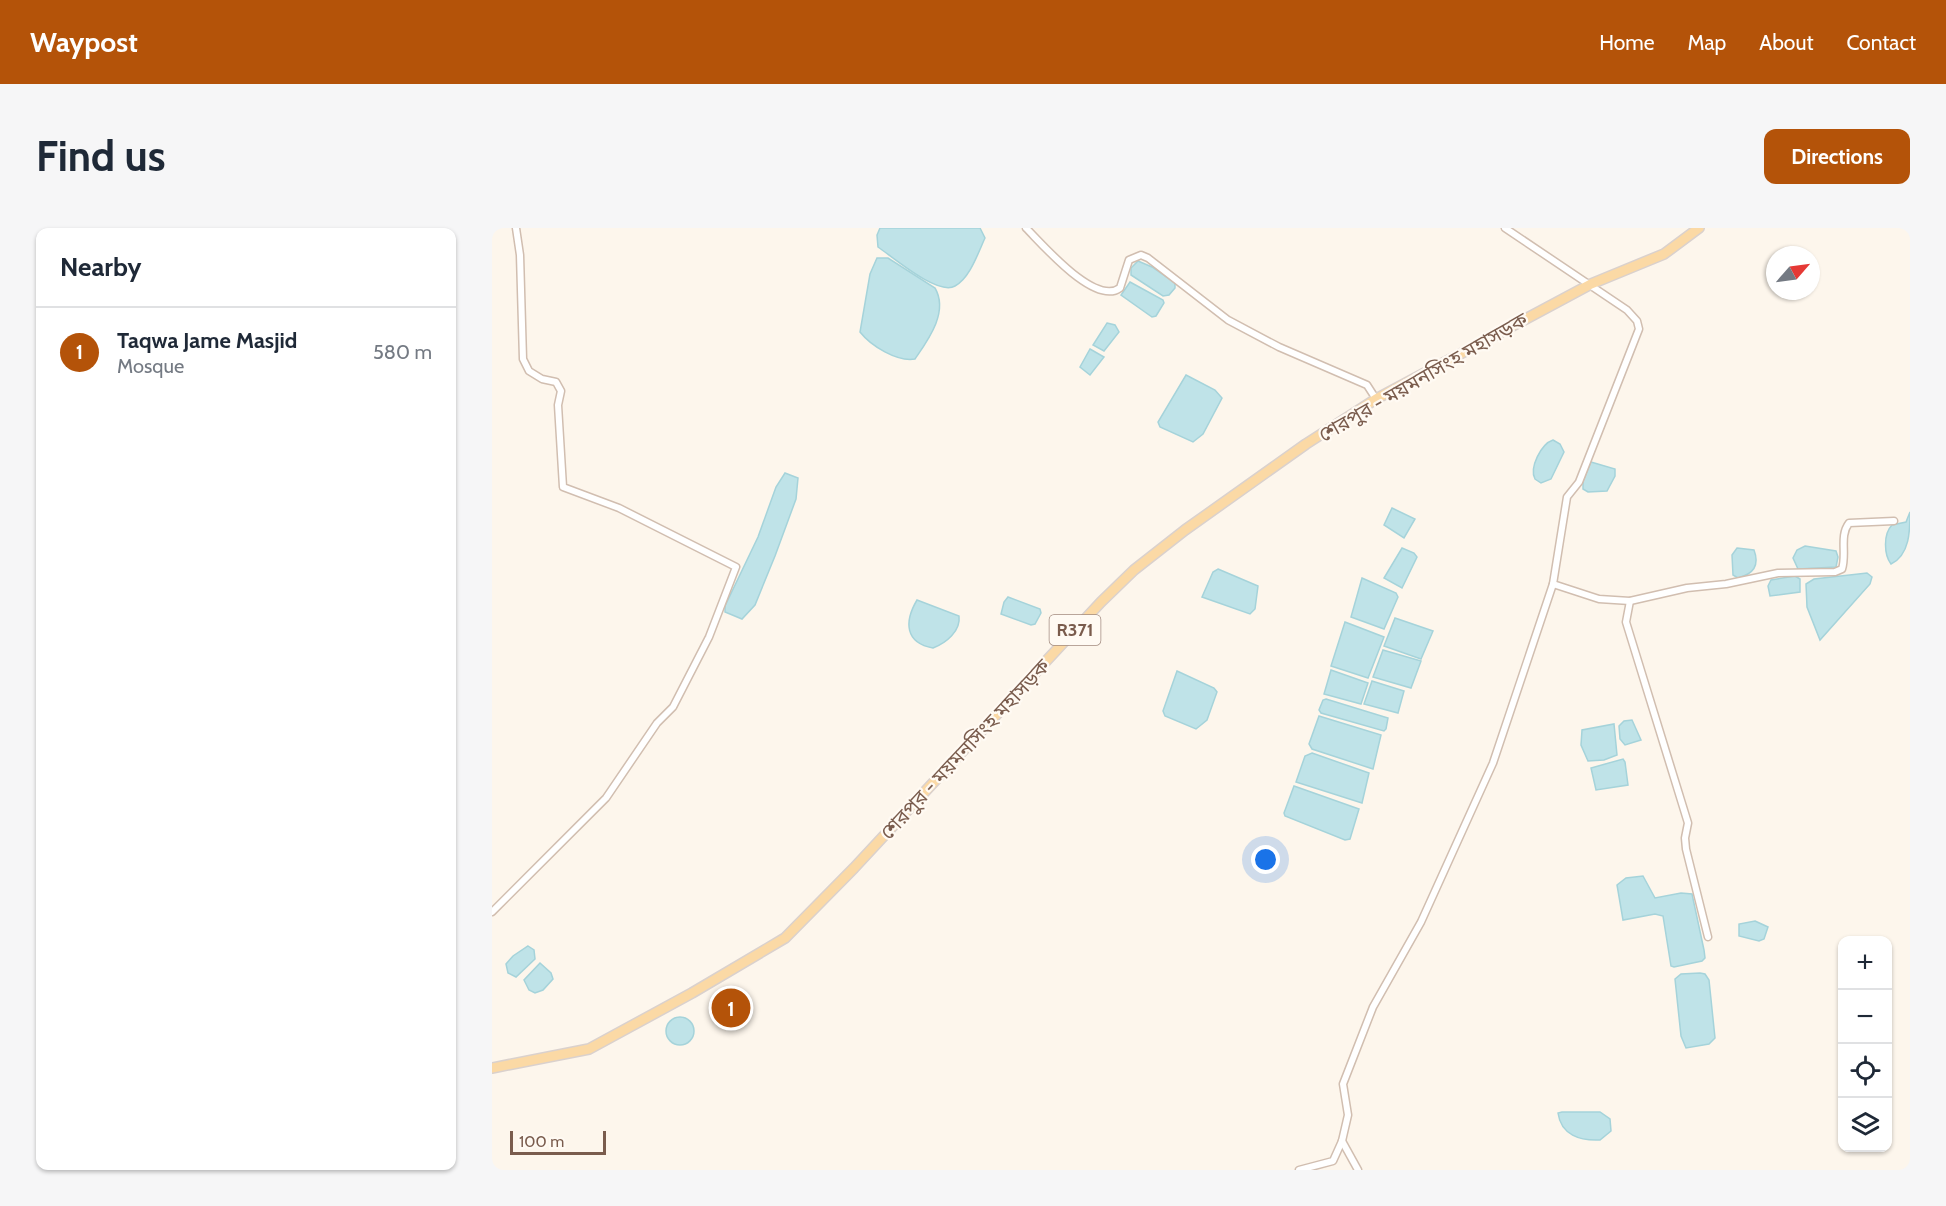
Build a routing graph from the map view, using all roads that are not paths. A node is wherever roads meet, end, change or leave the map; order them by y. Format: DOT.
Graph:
graph roads {
  1 [pos="516,228"];
  2 [pos="1026,228"];
  3 [pos="1504,228"];
  4 [pos="1699,228"];
  5 [pos="1591,284"];
  6 [pos="1376,399"];
  7 [pos="1894,521"];
  8 [pos="1552,584"];
  9 [pos="1630,601"];
  10 [pos="492,912"];
  11 [pos="1708,936"];
  12 [pos="492,1068"];
  13 [pos="1342,1141"];
  14 [pos="1299,1170"];
  15 [pos="1358,1170"];
  1 -- 10 [label="street"];
  2 -- 6 [label="street"];
  3 -- 5 [label="street"];
  4 -- 5 [label="main road, শেরপুর - ময়মনসিংহ মহাসড়ক / R371"];
  5 -- 6 [label="main road, শেরপুর - ময়মনসিংহ মহাসড়ক / R371"];
  5 -- 8 [label="street"];
  6 -- 12 [label="main road, শেরপুর - ময়মনসিংহ মহাসড়ক / R371"];
  7 -- 9 [label="street"];
  8 -- 9 [label="street"];
  8 -- 13 [label="street"];
  9 -- 11 [label="street"];
  13 -- 14 [label="street"];
  13 -- 15 [label="street"];
}
